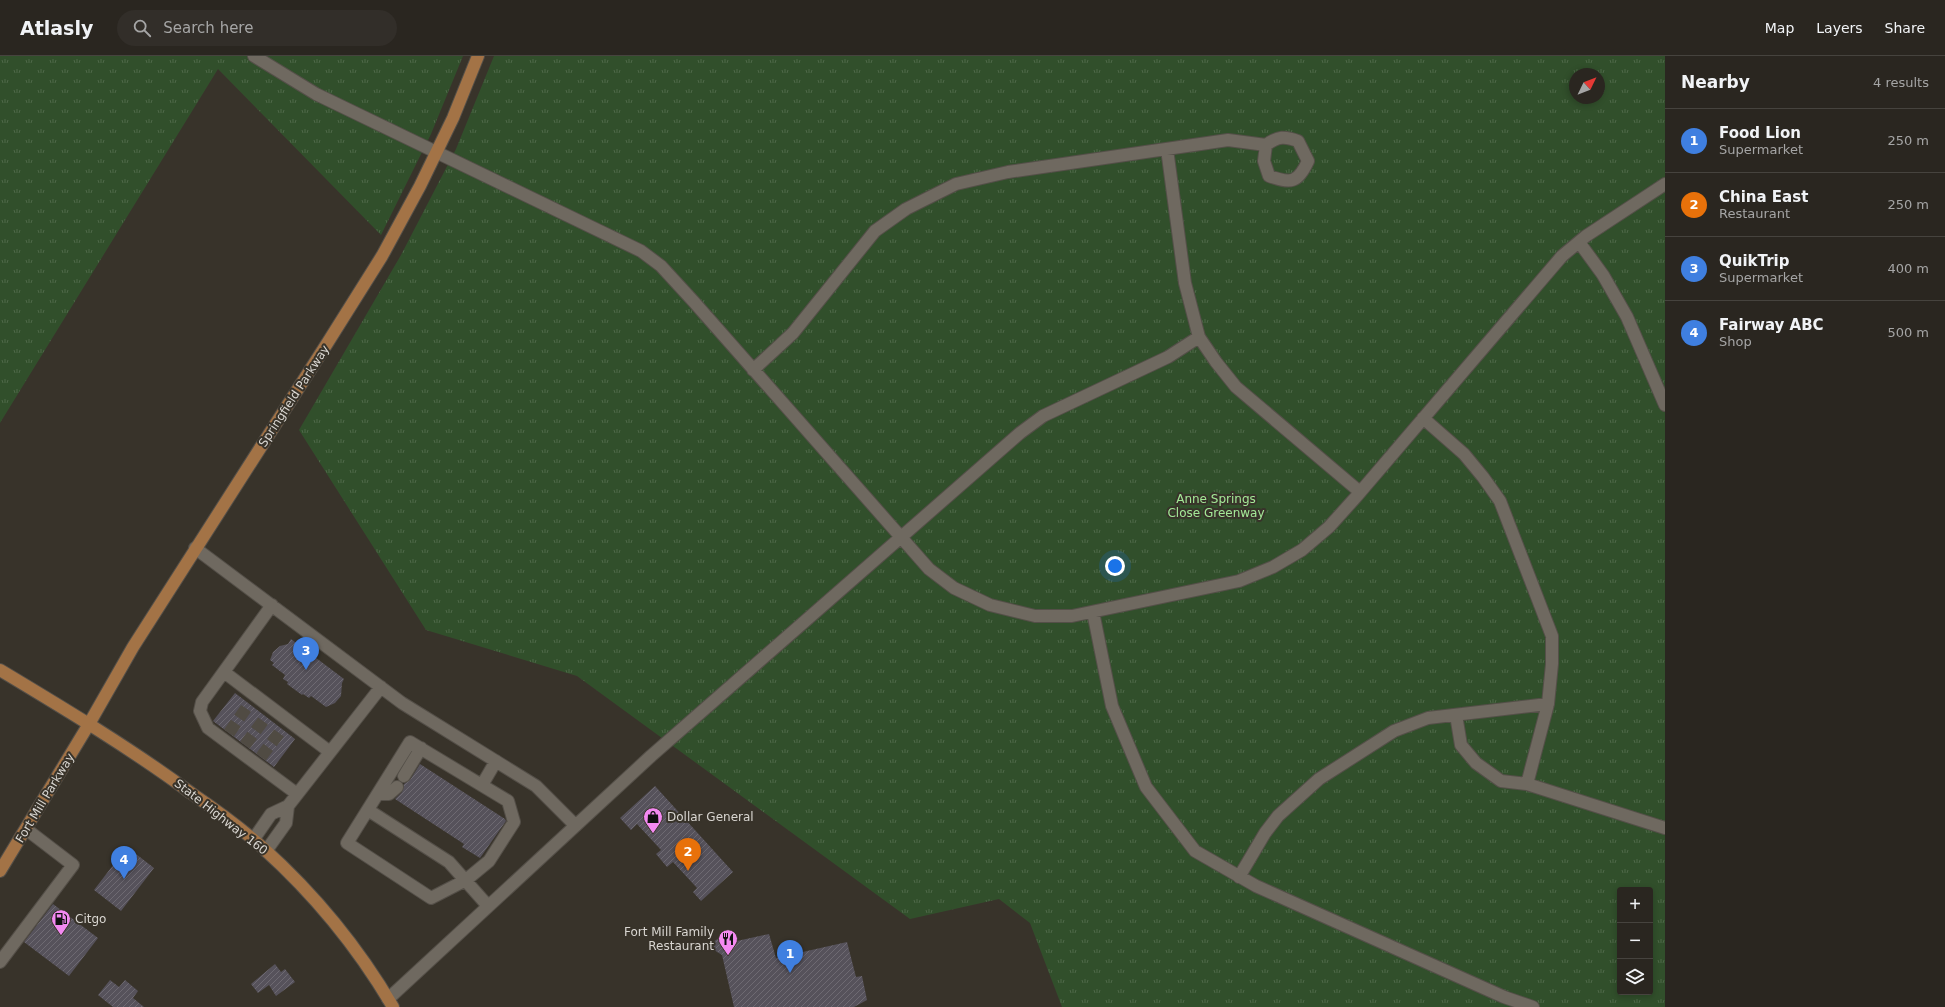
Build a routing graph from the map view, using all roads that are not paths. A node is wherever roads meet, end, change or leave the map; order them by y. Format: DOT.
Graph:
graph roads {
  1 [pos="254,56"];
  2 [pos="478,56"];
  3 [pos="1266,145"];
  4 [pos="1167,149"];
  5 [pos="436,152"];
  6 [pos="1665,184"];
  7 [pos="1579,242"];
  8 [pos="1199,337"];
  9 [pos="753,370"];
  10 [pos="1665,405"];
  11 [pos="1423,418"];
  12 [pos="1360,492"];
  13 [pos="902,538"];
  14 [pos="195,548"];
  15 [pos="272,606"];
  16 [pos="1093,612"];
  17 [pos="0,670"];
  18 [pos="224,672"];
  19 [pos="381,686"];
  20 [pos="1548,704"];
  21 [pos="1456,715"];
  22 [pos="89,724"];
  23 [pos="420,748"];
  24 [pos="330,752"];
  25 [pos="496,761"];
  26 [pos="404,776"];
  27 [pos="1527,784"];
  28 [pos="482,785"];
  29 [pos="397,786"];
  30 [pos="297,794"];
  31 [pos="378,794"];
  32 [pos="288,806"];
  33 [pos="368,810"];
  34 [pos="575,825"];
  35 [pos="1665,828"];
  36 [pos="26,829"];
  37 [pos="253,840"];
  38 [pos="266,851"];
  39 [pos="0,871"];
  40 [pos="1239,877"];
  41 [pos="466,880"];
  42 [pos="488,906"];
  43 [pos="0,962"];
  44 [pos="391,1003"];
  45 [pos="1533,1007"];
  1 -- 5 [label="street"];
  2 -- 5 [label="main road, Springfield Parkway"];
  3 -- 4 [label="street"];
  4 -- 8 [label="street"];
  4 -- 9 [label="street"];
  5 -- 9 [label="street"];
  5 -- 14 [label="main road, Springfield Parkway"];
  6 -- 7 [label="street"];
  7 -- 10 [label="street"];
  7 -- 11 [label="street"];
  8 -- 12 [label="street"];
  8 -- 13 [label="street"];
  9 -- 13 [label="street"];
  11 -- 12 [label="street"];
  11 -- 20 [label="street"];
  12 -- 16 [label="street"];
  13 -- 16 [label="street"];
  13 -- 34 [label="street"];
  14 -- 15 [label="street"];
  14 -- 22 [label="main road, Springfield Parkway"];
  15 -- 18 [label="street"];
  15 -- 19 [label="street"];
  16 -- 40 [label="street"];
  17 -- 22 [label="main road, State Highway 160"];
  18 -- 24 [label="street"];
  18 -- 30 [label="street"];
  19 -- 24 [label="street"];
  19 -- 25 [label="street"];
  20 -- 21 [label="street"];
  20 -- 27 [label="street"];
  21 -- 27 [label="street"];
  21 -- 40 [label="street"];
  22 -- 36 [label="main road, Fort Mill Parkway"];
  22 -- 37 [label="main road, State Highway 160"];
  23 -- 26 [label="street"];
  23 -- 28 [label="street"];
  23 -- 31 [label="street"];
  24 -- 30 [label="street"];
  25 -- 28 [label="street"];
  25 -- 34 [label="street"];
  27 -- 35 [label="street"];
  28 -- 41 [label="street"];
  29 -- 31 [label="street"];
  30 -- 32 [label="street"];
  31 -- 33 [label="street"];
  32 -- 37 [label="street"];
  32 -- 38 [label="street"];
  33 -- 41 [label="street"];
  33 -- 41 [label="street"];
  34 -- 42 [label="street"];
  36 -- 39 [label="main road, Fort Mill Parkway"];
  36 -- 43 [label="street"];
  37 -- 38 [label="main road, State Highway 160"];
  38 -- 44 [label="main road, State Highway 160"];
  40 -- 45 [label="street"];
  41 -- 42 [label="street"];
  42 -- 44 [label="street"];
}
